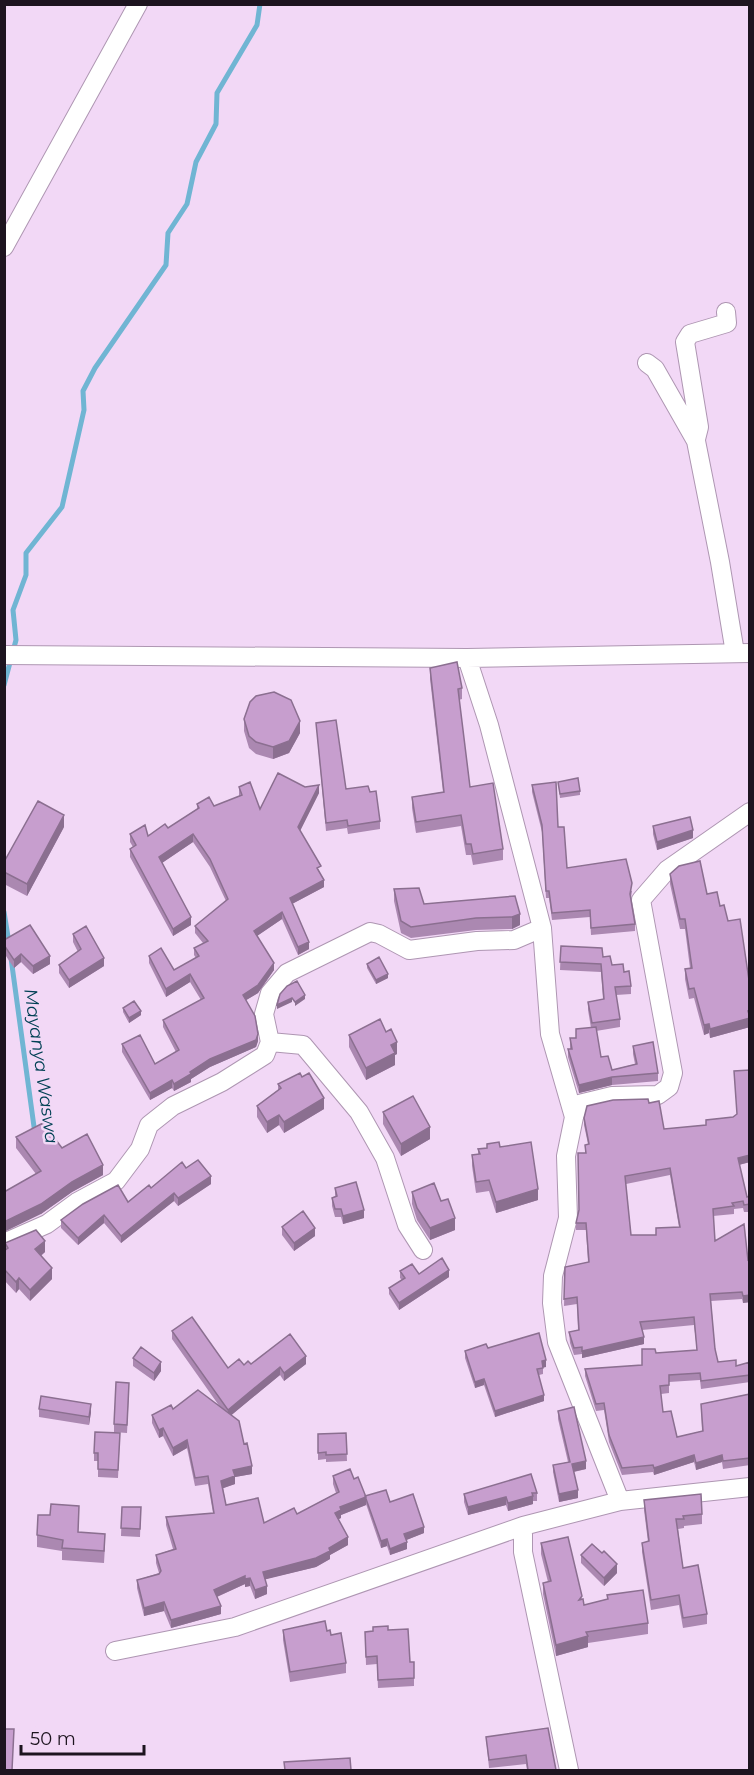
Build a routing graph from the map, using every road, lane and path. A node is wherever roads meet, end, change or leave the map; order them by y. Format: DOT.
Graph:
graph roads {
  1 [pos="138,4"];
  2 [pos="4,247"];
  3 [pos="726,312"];
  4 [pos="647,363"];
  5 [pos="696,441"];
  6 [pos="742,653"];
  7 [pos="4,655"];
  8 [pos="467,658"];
  9 [pos="750,813"];
  10 [pos="542,928"];
  11 [pos="270,1042"];
  12 [pos="574,1118"];
  13 [pos="4,1243"];
  14 [pos="423,1250"];
  15 [pos="750,1487"];
  16 [pos="620,1501"];
  17 [pos="523,1526"];
  18 [pos="115,1651"];
  19 [pos="568,1770"];
  1 -- 2 [label="street"];
  3 -- 5 [label="street"];
  4 -- 5 [label="street"];
  5 -- 6 [label="street"];
  6 -- 8 [label="street"];
  7 -- 8 [label="street"];
  8 -- 10 [label="street"];
  9 -- 12 [label="street"];
  10 -- 11 [label="street"];
  10 -- 12 [label="street"];
  11 -- 13 [label="street"];
  11 -- 14 [label="street"];
  12 -- 16 [label="street"];
  15 -- 16 [label="street"];
  16 -- 17 [label="street"];
  17 -- 18 [label="street"];
  17 -- 19 [label="street"];
}
